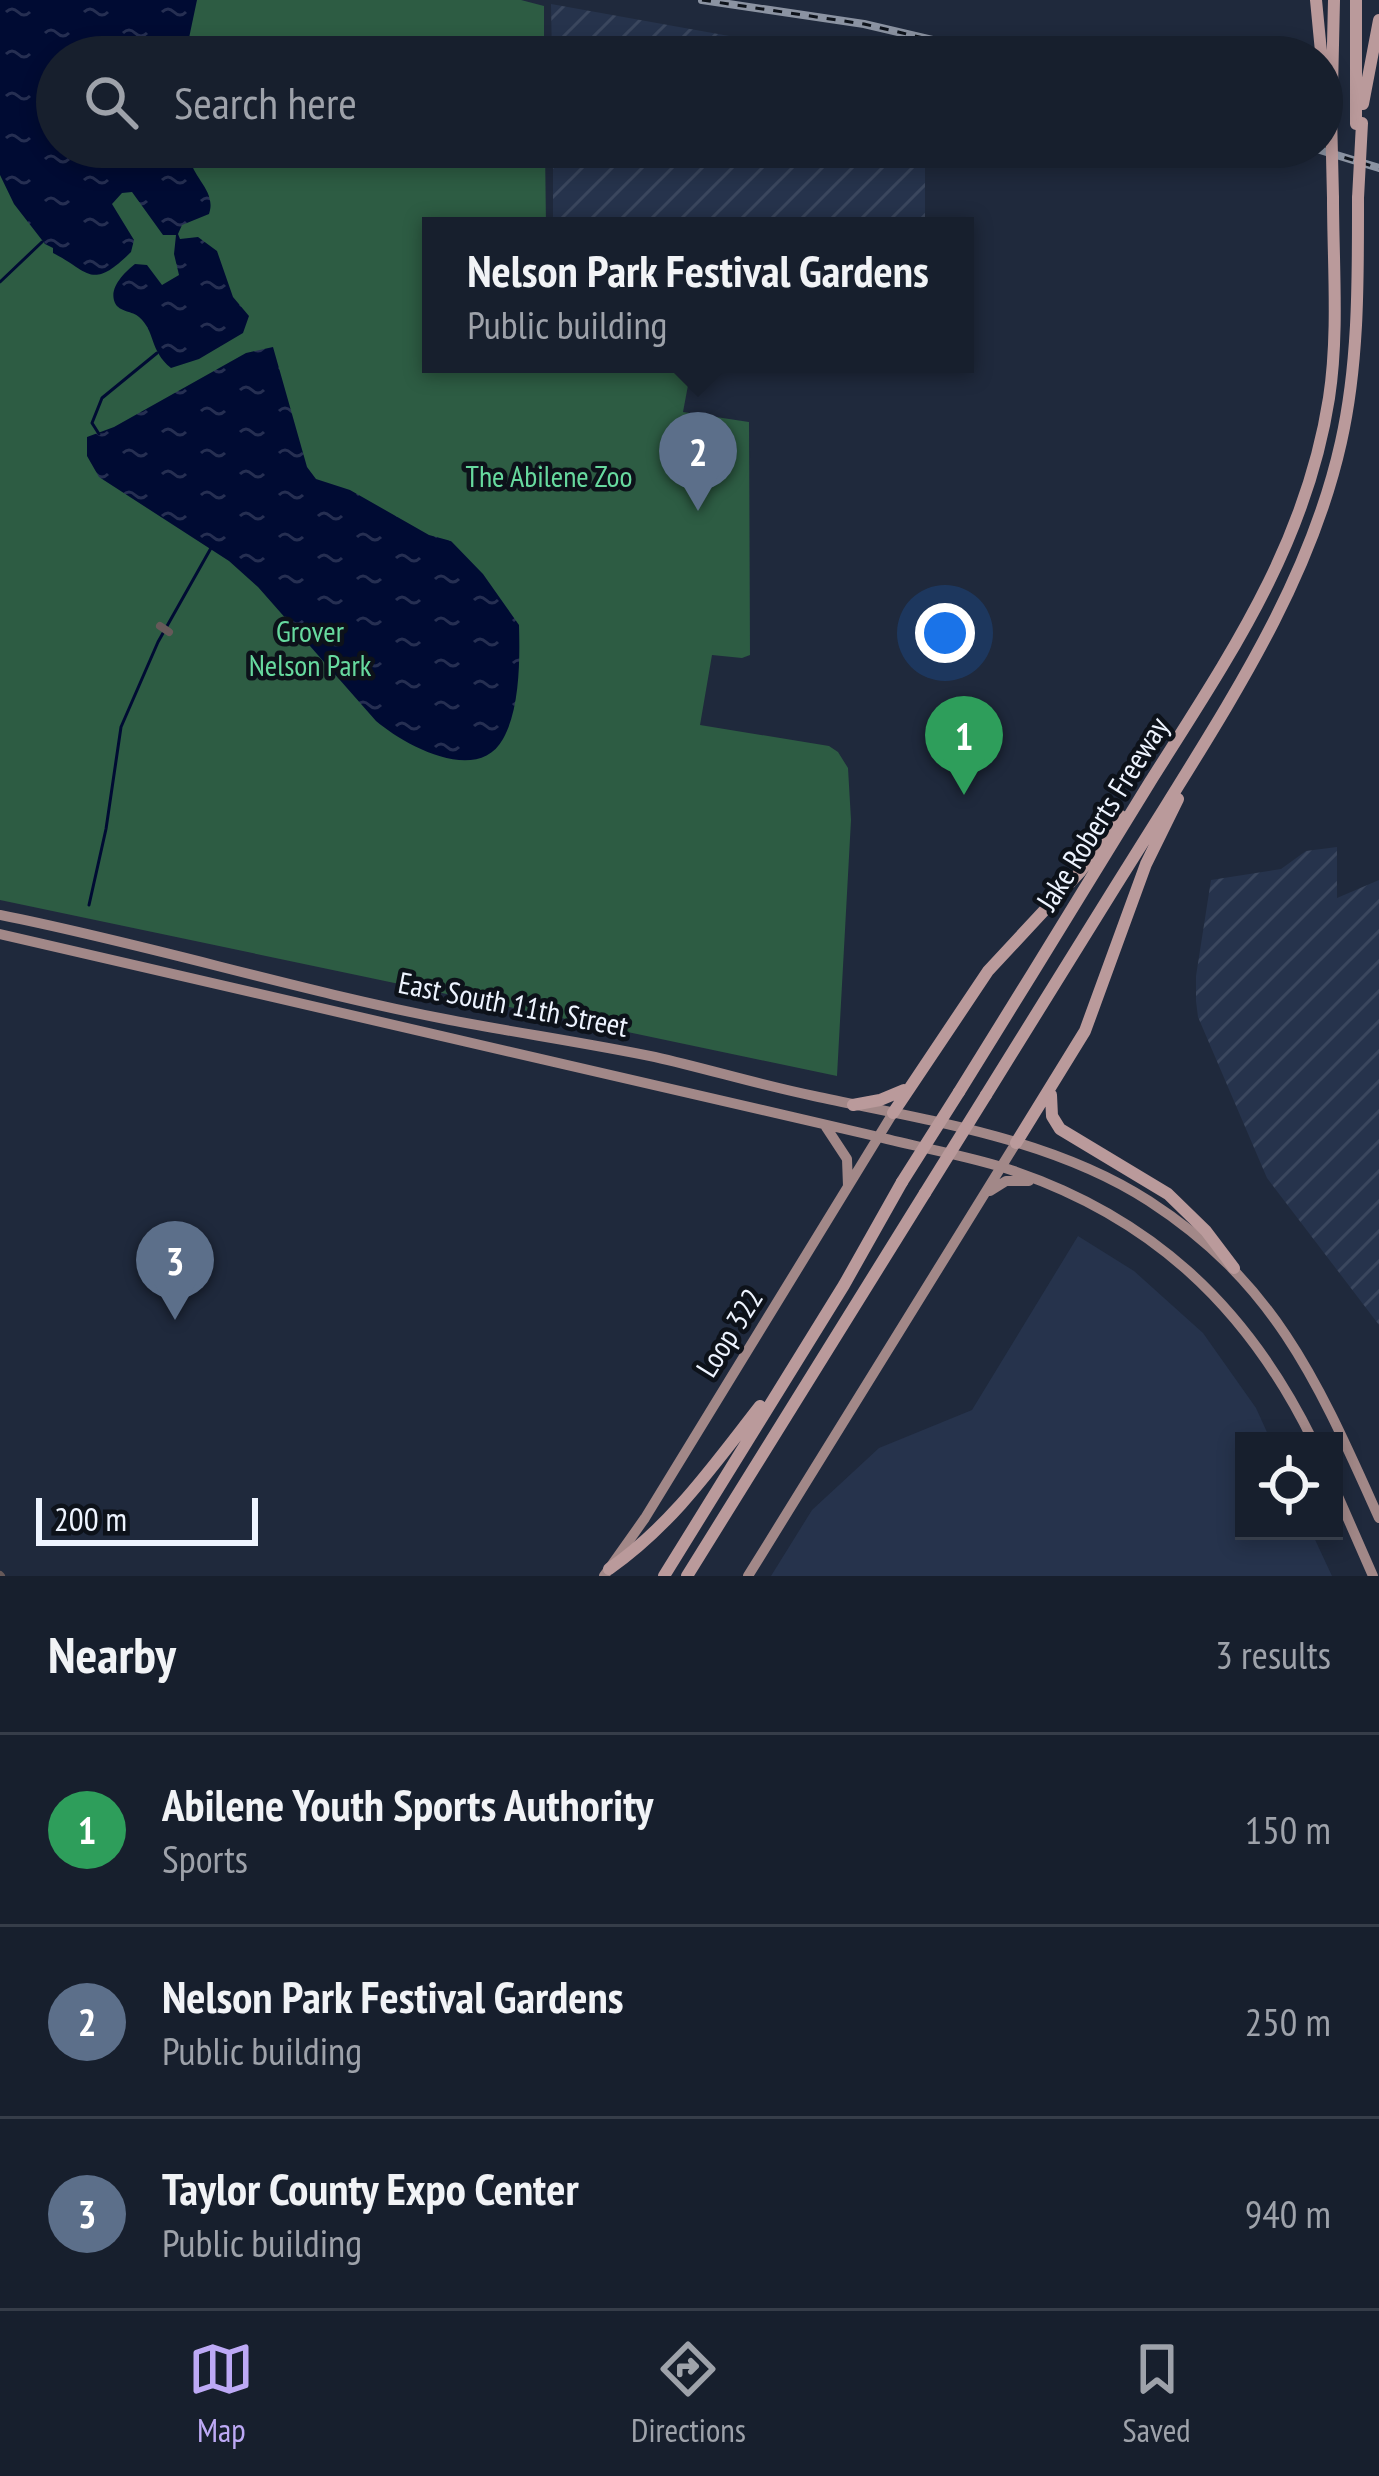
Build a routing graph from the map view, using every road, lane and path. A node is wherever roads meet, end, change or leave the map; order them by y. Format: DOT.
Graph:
graph roads {
  1 [pos="1316,0"];
  2 [pos="1334,0"];
  3 [pos="1357,0"];
  4 [pos="1379,20"];
  5 [pos="1319,36"];
  6 [pos="1333,36"];
  7 [pos="1359,123"];
  8 [pos="1332,168"];
  9 [pos="160,626"];
  10 [pos="169,632"];
  11 [pos="1210,734"];
  12 [pos="1178,737"];
  13 [pos="0,915"];
  14 [pos="0,934"];
  15 [pos="1055,1081"];
  16 [pos="910,1086"];
  17 [pos="853,1105"];
  18 [pos="893,1113"];
  19 [pos="824,1124"];
  20 [pos="879,1137"];
  21 [pos="1016,1143"];
  22 [pos="1001,1166"];
  23 [pos="1043,1182"];
  24 [pos="848,1189"];
  25 [pos="983,1197"];
  26 [pos="1234,1268"];
  27 [pos="797,1357"];
  28 [pos="1308,1432"];
  29 [pos="1343,1508"];
  30 [pos="1379,1518"];
  31 [pos="607,1572"];
  32 [pos="664,1576"];
  33 [pos="687,1576"];
  34 [pos="748,1576"];
  35 [pos="1373,1576"];
  1 -- 5 [label="highway"];
  2 -- 6 [label="highway, Jake Roberts Freeway"];
  3 -- 7 [label="highway, Jake Roberts Freeway"];
  4 -- 7 [label="highway"];
  7 -- 11 [label="highway, Jake Roberts Freeway, bridge"];
  8 -- 12 [label="highway, Jake Roberts Freeway, bridge"];
  9 -- 10 [label="street"];
  11 -- 15 [label="highway"];
  11 -- 33 [label="highway, Jake Roberts Freeway, bridge"];
  12 -- 16 [label="highway"];
  12 -- 27 [label="highway, Jake Roberts Freeway, bridge"];
  13 -- 17 [label="main road, East South 11th Street"];
  14 -- 19 [label="main road, East South 11th Street"];
  15 -- 21 [label="highway"];
  15 -- 26 [label="highway"];
  16 -- 17 [label="highway"];
  16 -- 18 [label="highway"];
  17 -- 18 [label="main road, East South 11th Street"];
  18 -- 20 [label="main road, Loop 322"];
  18 -- 21 [label="main road, East South 11th Street"];
  19 -- 20 [label="main road, East South 11th Street"];
  19 -- 24 [label="main road"];
  20 -- 22 [label="main road, East South 11th Street"];
  20 -- 24 [label="main road, Loop 322"];
  21 -- 22 [label="main road"];
  21 -- 26 [label="main road, East South 11th Street"];
  22 -- 23 [label="main road, East South 11th Street"];
  22 -- 25 [label="main road"];
  23 -- 25 [label="main road"];
  23 -- 28 [label="main road, East South 11th Street"];
  24 -- 31 [label="main road, Loop 322"];
  25 -- 34 [label="main road"];
  26 -- 30 [label="main road, East South 11th Street"];
  27 -- 31 [label="highway"];
  27 -- 32 [label="highway, Jake Roberts Freeway"];
  29 -- 35 [label="main road"];
}
